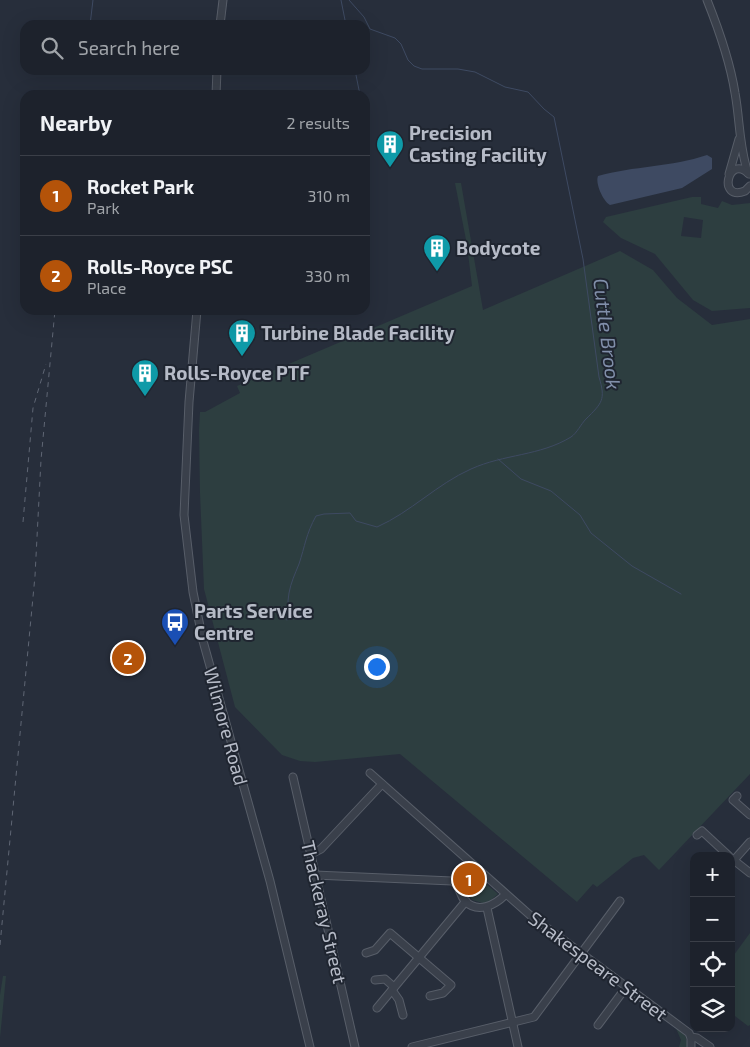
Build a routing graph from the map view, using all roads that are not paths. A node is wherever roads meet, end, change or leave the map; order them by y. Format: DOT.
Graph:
graph roads {
  1 [pos="223,0"];
  2 [pos="707,0"];
  3 [pos="221,20"];
  4 [pos="218,75"];
  5 [pos="216,90"];
  6 [pos="740,136"];
  7 [pos="729,175"];
  8 [pos="749,175"];
  9 [pos="749,188"];
  10 [pos="197,315"];
  11 [pos="370,773"];
  12 [pos="293,777"];
  13 [pos="382,784"];
  14 [pos="737,796"];
  15 [pos="750,815"];
  16 [pos="697,836"];
  17 [pos="750,842"];
  18 [pos="725,852"];
  19 [pos="311,854"];
  20 [pos="735,855"];
  21 [pos="735,861"];
  22 [pos="750,873"];
  23 [pos="315,875"];
  24 [pos="505,894"];
  25 [pos="466,901"];
  26 [pos="620,901"];
  27 [pos="486,908"];
  28 [pos="366,953"];
  29 [pos="581,954"];
  30 [pos="419,958"];
  31 [pos="375,979"];
  32 [pos="626,986"];
  33 [pos="393,988"];
  34 [pos="430,996"];
  35 [pos="377,1008"];
  36 [pos="403,1015"];
  37 [pos="512,1024"];
  38 [pos="598,1025"];
  39 [pos="691,1037"];
  40 [pos="310,1047"];
  41 [pos="355,1047"];
  42 [pos="412,1047"];
  43 [pos="518,1047"];
  44 [pos="690,1047"];
  45 [pos="710,1047"];
  1 -- 3 [label="street"];
  2 -- 6 [label="street"];
  4 -- 5 [label="street"];
  6 -- 7 [label="street"];
  6 -- 8 [label="street"];
  7 -- 8 [label="street"];
  7 -- 9 [label="street"];
  10 -- 40 [label="street, Wilmore Road"];
  11 -- 13 [label="street, Shakespeare Street"];
  12 -- 19 [label="street, Thackeray Street"];
  13 -- 19 [label="street"];
  13 -- 24 [label="street, Shakespeare Street"];
  14 -- 15 [label="street"];
  16 -- 18 [label="street"];
  17 -- 20 [label="street"];
  19 -- 23 [label="street, Thackeray Street"];
  21 -- 22 [label="street"];
  23 -- 25 [label="street"];
  23 -- 41 [label="street, Thackeray Street"];
  24 -- 27 [label="street"];
  24 -- 29 [label="street, Shakespeare Street"];
  25 -- 27 [label="street"];
  25 -- 30 [label="street"];
  26 -- 29 [label="street"];
  27 -- 37 [label="street"];
  28 -- 30 [label="street"];
  29 -- 32 [label="street, Shakespeare Street"];
  29 -- 37 [label="street"];
  30 -- 33 [label="street"];
  30 -- 34 [label="street"];
  31 -- 33 [label="street"];
  32 -- 38 [label="street"];
  32 -- 39 [label="street, Shakespeare Street"];
  33 -- 35 [label="street"];
  33 -- 36 [label="street"];
  37 -- 42 [label="street"];
  37 -- 43 [label="street"];
  39 -- 44 [label="street"];
  39 -- 45 [label="street, Shakespeare Street"];
}
